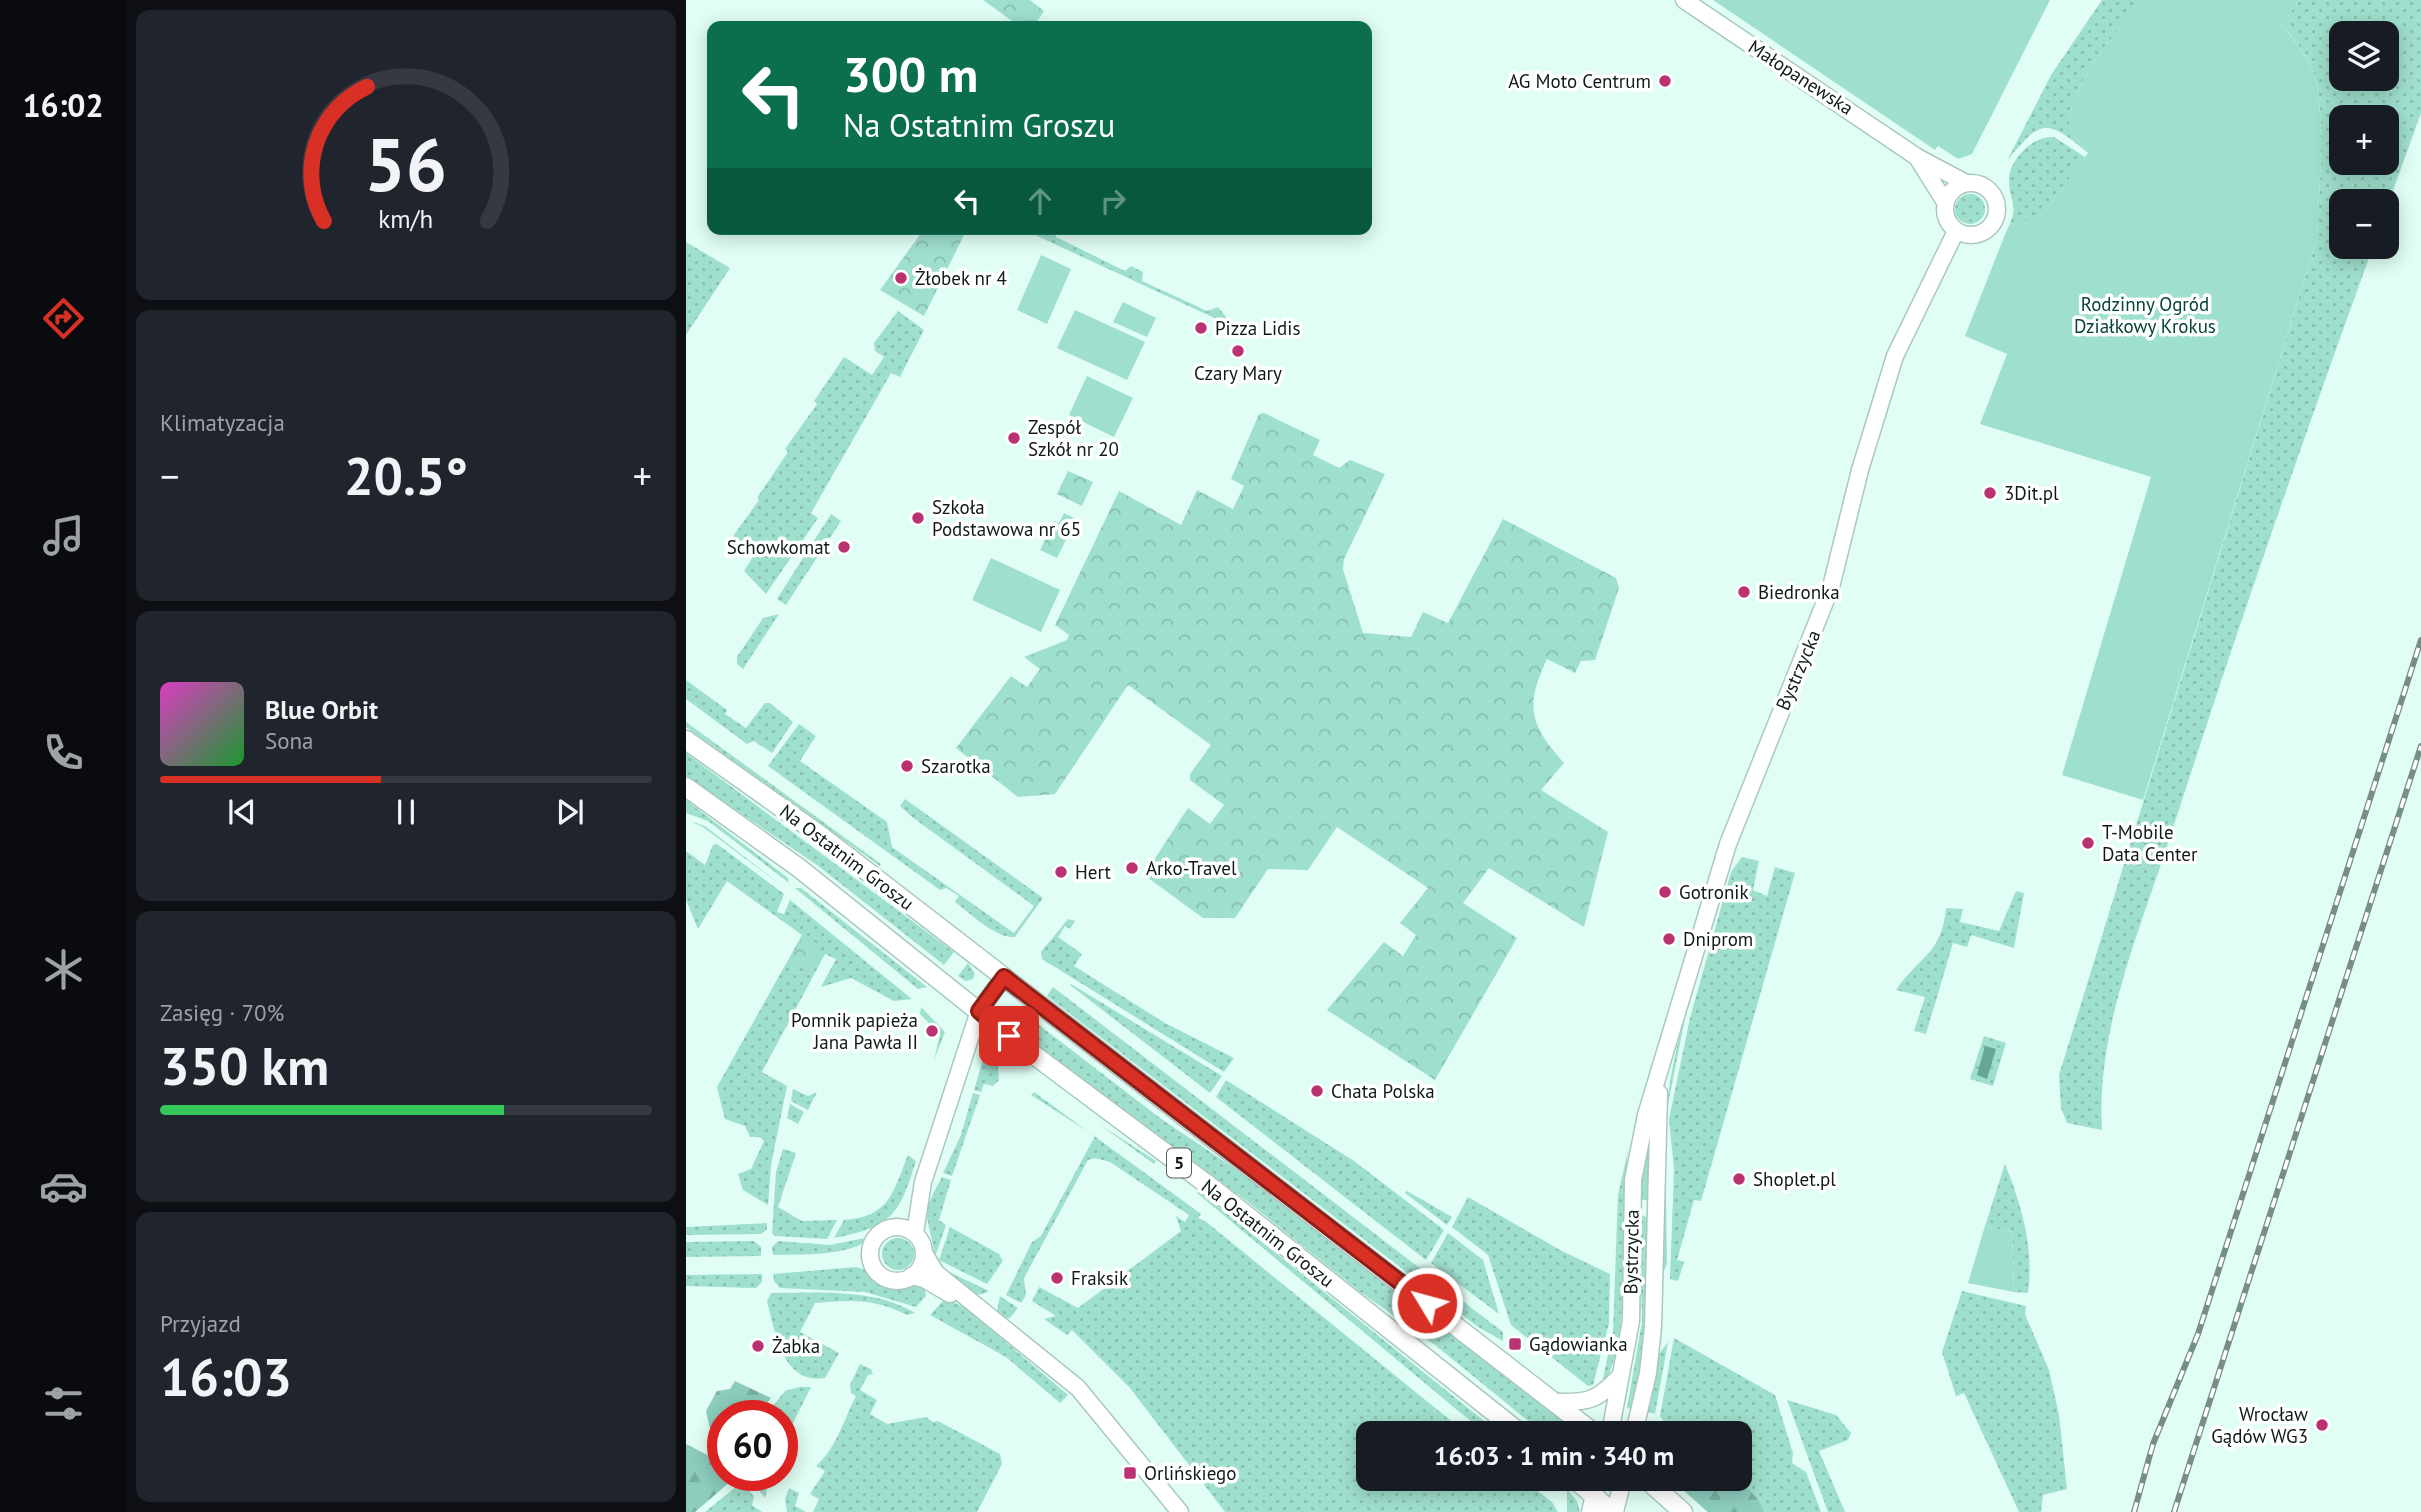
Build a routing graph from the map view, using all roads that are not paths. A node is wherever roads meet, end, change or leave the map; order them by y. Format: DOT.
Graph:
graph roads {
  1 [pos="1684,0"];
  2 [pos="1917,157"];
  3 [pos="1966,183"];
  4 [pos="1945,202"];
  5 [pos="1956,231"];
  6 [pos="686,740"];
  7 [pos="686,787"];
  8 [pos="1004,977"];
  9 [pos="979,1011"];
  10 [pos="1660,1073"];
  11 [pos="923,1182"];
  12 [pos="1632,1219"];
  13 [pos="1654,1221"];
  14 [pos="894,1227"];
  15 [pos="915,1233"];
  16 [pos="924,1254"];
  17 [pos="912,1276"];
  18 [pos="974,1305"];
  19 [pos="1623,1373"];
  20 [pos="1555,1402"];
  21 [pos="1505,1421"];
  22 [pos="1579,1421"];
  23 [pos="1612,1421"];
  24 [pos="1636,1421"];
  25 [pos="1620,1491"];
  26 [pos="1659,1491"];
  27 [pos="1594,1496"];
  28 [pos="1180,1512"];
  29 [pos="1614,1512"];
  30 [pos="1683,1512"];
  1 -- 2 [label="street, Małopanewska"];
  2 -- 3 [label="street, Małopanewska"];
  2 -- 4 [label="street, Małopanewska"];
  3 -- 4 [label="street"];
  3 -- 5 [label="street"];
  4 -- 5 [label="street"];
  5 -- 10 [label="street, Bystrzycka"];
  6 -- 8 [label="main road, Na Ostatnim Groszu / 5"];
  7 -- 9 [label="main road, Na Ostatnim Groszu / 5"];
  8 -- 9 [label="street"];
  8 -- 20 [label="main road, Na Ostatnim Groszu / 5"];
  9 -- 11 [label="street"];
  9 -- 21 [label="main road, Na Ostatnim Groszu / 5"];
  10 -- 12 [label="street, Bystrzycka"];
  10 -- 13 [label="street, Bystrzycka"];
  11 -- 14 [label="street"];
  11 -- 15 [label="street"];
  12 -- 13 [label="street"];
  12 -- 19 [label="street, Bystrzycka"];
  13 -- 24 [label="street, Bystrzycka"];
  14 -- 15 [label="street"];
  14 -- 17 [label="street"];
  15 -- 16 [label="street"];
  16 -- 17 [label="street"];
  16 -- 18 [label="street"];
  17 -- 18 [label="street"];
  18 -- 28 [label="street"];
  19 -- 20 [label="street"];
  19 -- 23 [label="street, Bystrzycka"];
  20 -- 22 [label="main road, Na Ostatnim Groszu / 5"];
  25 -- 29 [label="street"];
  26 -- 30 [label="main road"];
  27 -- 29 [label="main road"];
}
